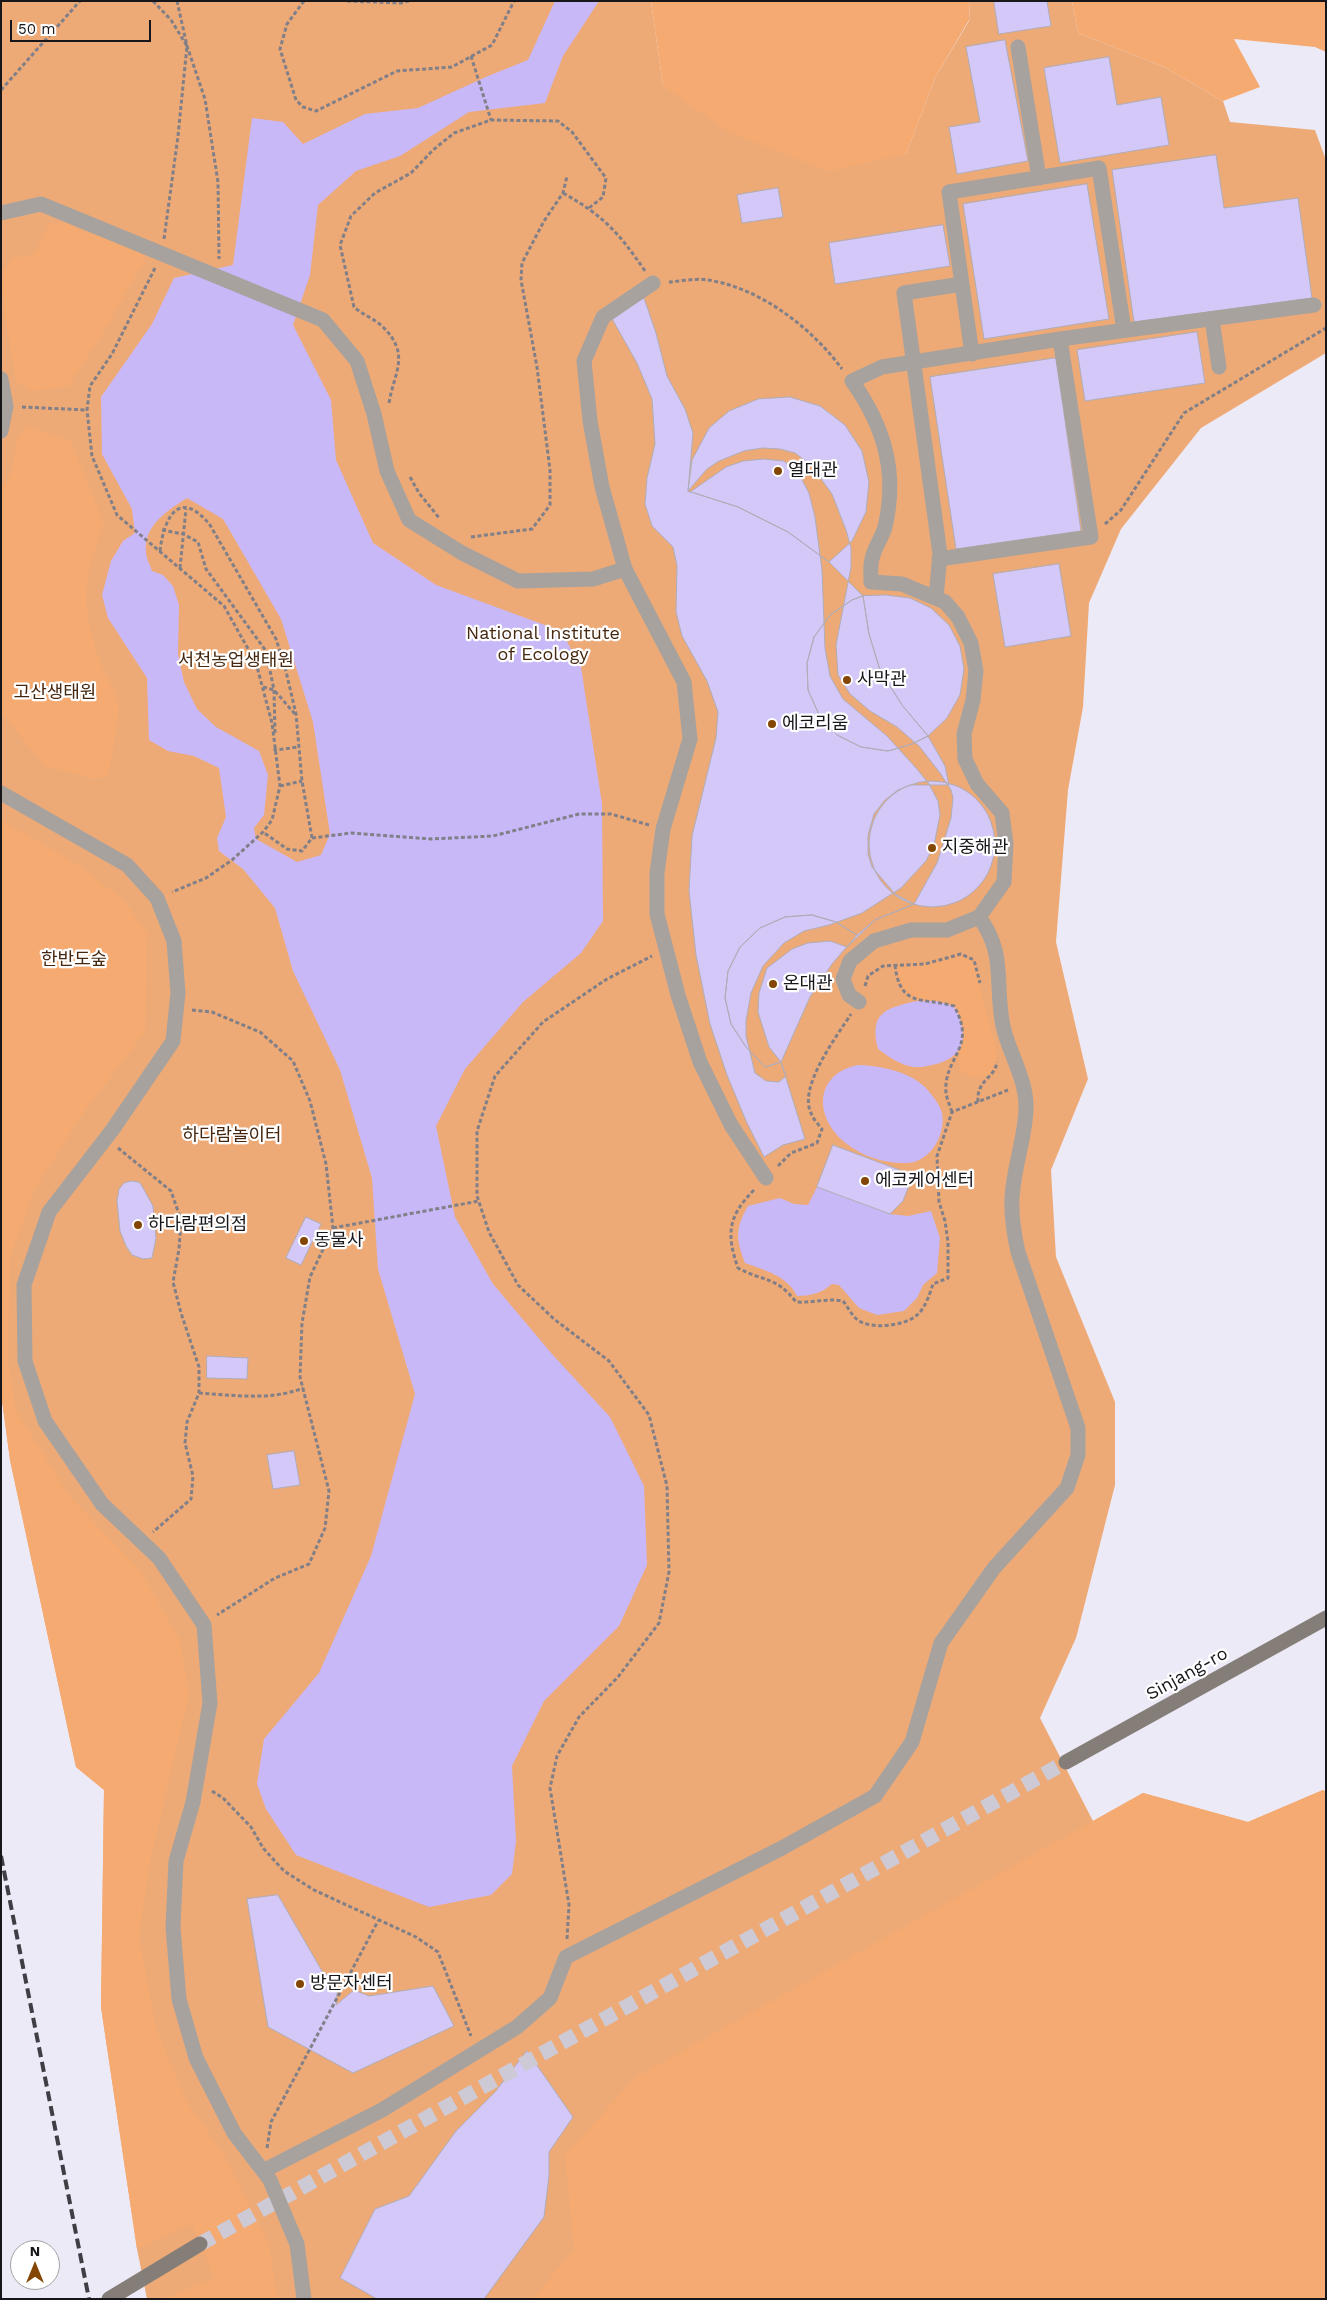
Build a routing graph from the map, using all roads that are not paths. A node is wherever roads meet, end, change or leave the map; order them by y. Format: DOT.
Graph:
graph roads {
  1 [pos="1018,47"];
  2 [pos="1039,178"];
  3 [pos="1,213"];
  4 [pos="653,283"];
  5 [pos="962,284"];
  6 [pos="1314,305"];
  7 [pos="1212,319"];
  8 [pos="1124,330"];
  9 [pos="1060,339"];
  10 [pos="972,354"];
  11 [pos="914,363"];
  12 [pos="1219,367"];
  13 [pos="1,379"];
  14 [pos="1,431"];
  15 [pos="939,559"];
  16 [pos="625,569"];
  17 [pos="936,598"];
  18 [pos="1,793"];
  19 [pos="979,917"];
  20 [pos="859,1002"];
  21 [pos="766,1178"];
  22 [pos="1326,1618"];
  23 [pos="1066,1762"];
  24 [pos="263,2171"];
  25 [pos="200,2244"];
  26 [pos="109,2299"];
  27 [pos="304,2299"];
  1 -- 2 [label="street"];
  2 -- 5 [label="street"];
  2 -- 8 [label="street"];
  3 -- 16 [label="street"];
  4 -- 16 [label="street"];
  5 -- 10 [label="street"];
  5 -- 11 [label="street"];
  6 -- 7 [label="street"];
  7 -- 8 [label="street"];
  7 -- 12 [label="street"];
  8 -- 9 [label="street"];
  9 -- 10 [label="street"];
  9 -- 15 [label="street"];
  10 -- 11 [label="street"];
  11 -- 15 [label="street"];
  11 -- 17 [label="street"];
  13 -- 14 [label="street"];
  15 -- 17 [label="street"];
  16 -- 21 [label="street"];
  17 -- 19 [label="street"];
  18 -- 24 [label="street"];
  19 -- 20 [label="street"];
  19 -- 24 [label="street"];
  22 -- 23 [label="street, Sinjang-ro"];
  24 -- 27 [label="street"];
  25 -- 26 [label="street"];
}
